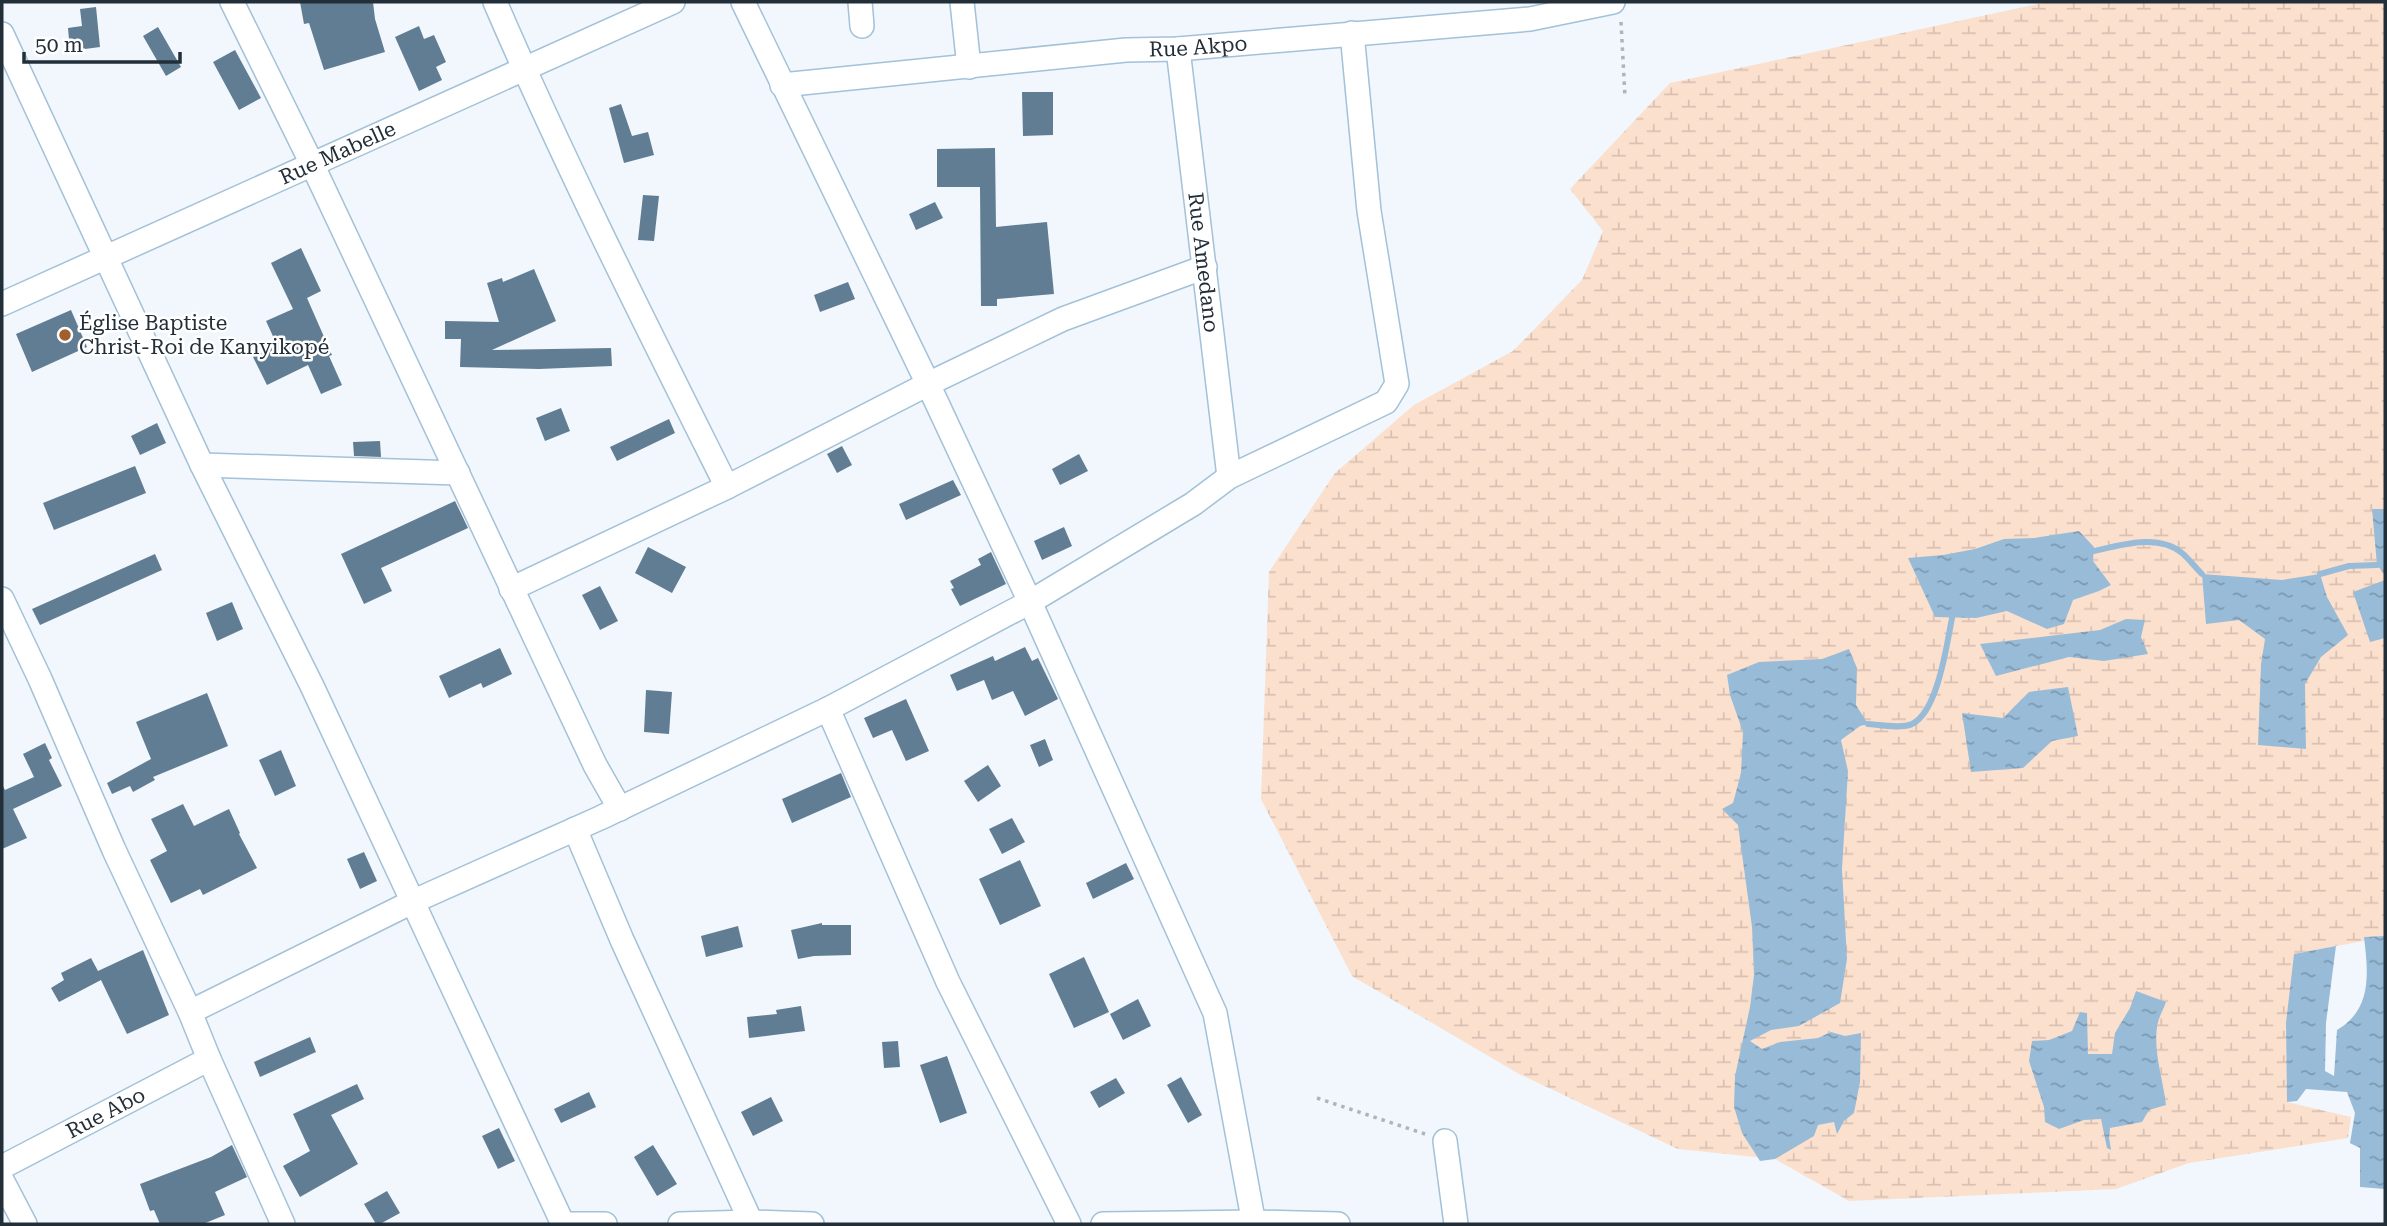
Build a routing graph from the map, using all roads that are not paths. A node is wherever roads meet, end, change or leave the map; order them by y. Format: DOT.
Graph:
graph roads {
  1 [pos="232,2"];
  2 [pos="495,2"];
  3 [pos="673,2"];
  4 [pos="743,2"];
  5 [pos="860,2"];
  6 [pos="962,2"];
  7 [pos="1617,7"];
  8 [pos="862,26"];
  9 [pos="1352,33"];
  10 [pos="2,34"];
  11 [pos="1178,49"];
  12 [pos="970,67"];
  13 [pos="524,70"];
  14 [pos="782,85"];
  15 [pos="312,164"];
  16 [pos="105,260"];
  17 [pos="1205,267"];
  18 [pos="2,304"];
  19 [pos="928,384"];
  20 [pos="202,465"];
  21 [pos="458,473"];
  22 [pos="1229,478"];
  23 [pos="727,487"];
  24 [pos="511,589"];
  25 [pos="2,599"];
  26 [pos="1030,602"];
  27 [pos="828,709"];
  28 [pos="620,809"];
  29 [pos="575,830"];
  30 [pos="412,902"];
  31 [pos="190,1012"];
  32 [pos="209,1059"];
  33 [pos="1445,1141"];
  34 [pos="2,1167"];
  35 [pos="2,1180"];
  36 [pos="751,1222"];
  37 [pos="1255,1223"];
  38 [pos="25,1224"];
  39 [pos="283,1224"];
  40 [pos="563,1224"];
  41 [pos="605,1224"];
  42 [pos="680,1224"];
  43 [pos="812,1224"];
  44 [pos="1069,1224"];
  45 [pos="1103,1224"];
  46 [pos="1338,1224"];
  47 [pos="1456,1224"];
  1 -- 15 [label="street"];
  2 -- 13 [label="street"];
  3 -- 13 [label="street, Rue Mabelle"];
  4 -- 14 [label="street"];
  5 -- 8 [label="street"];
  6 -- 12 [label="street"];
  7 -- 9 [label="street, Rue Akpo"];
  9 -- 11 [label="street, Rue Akpo"];
  9 -- 22 [label="street"];
  10 -- 16 [label="street"];
  11 -- 12 [label="street, Rue Akpo"];
  11 -- 17 [label="street, Rue Amedano"];
  12 -- 14 [label="street, Rue Akpo"];
  13 -- 15 [label="street, Rue Mabelle"];
  13 -- 23 [label="street"];
  14 -- 19 [label="street"];
  15 -- 16 [label="street, Rue Mabelle"];
  15 -- 21 [label="street"];
  16 -- 18 [label="street, Rue Mabelle"];
  16 -- 20 [label="street"];
  17 -- 19 [label="street"];
  17 -- 22 [label="street, Rue Amedano"];
  19 -- 23 [label="street"];
  19 -- 26 [label="street"];
  20 -- 21 [label="street"];
  20 -- 30 [label="street"];
  21 -- 24 [label="street"];
  22 -- 26 [label="street"];
  23 -- 24 [label="street"];
  24 -- 28 [label="street"];
  25 -- 31 [label="street"];
  26 -- 27 [label="street"];
  26 -- 37 [label="street"];
  27 -- 28 [label="street"];
  27 -- 44 [label="street"];
  28 -- 29 [label="street"];
  29 -- 30 [label="street"];
  29 -- 36 [label="street"];
  30 -- 31 [label="street"];
  30 -- 40 [label="street"];
  31 -- 32 [label="street"];
  32 -- 34 [label="street, Rue Abo"];
  32 -- 39 [label="street"];
  33 -- 47 [label="street"];
  35 -- 38 [label="street"];
  36 -- 42 [label="street"];
  36 -- 43 [label="street"];
  37 -- 45 [label="street"];
  37 -- 46 [label="street"];
  40 -- 41 [label="street"];
}
